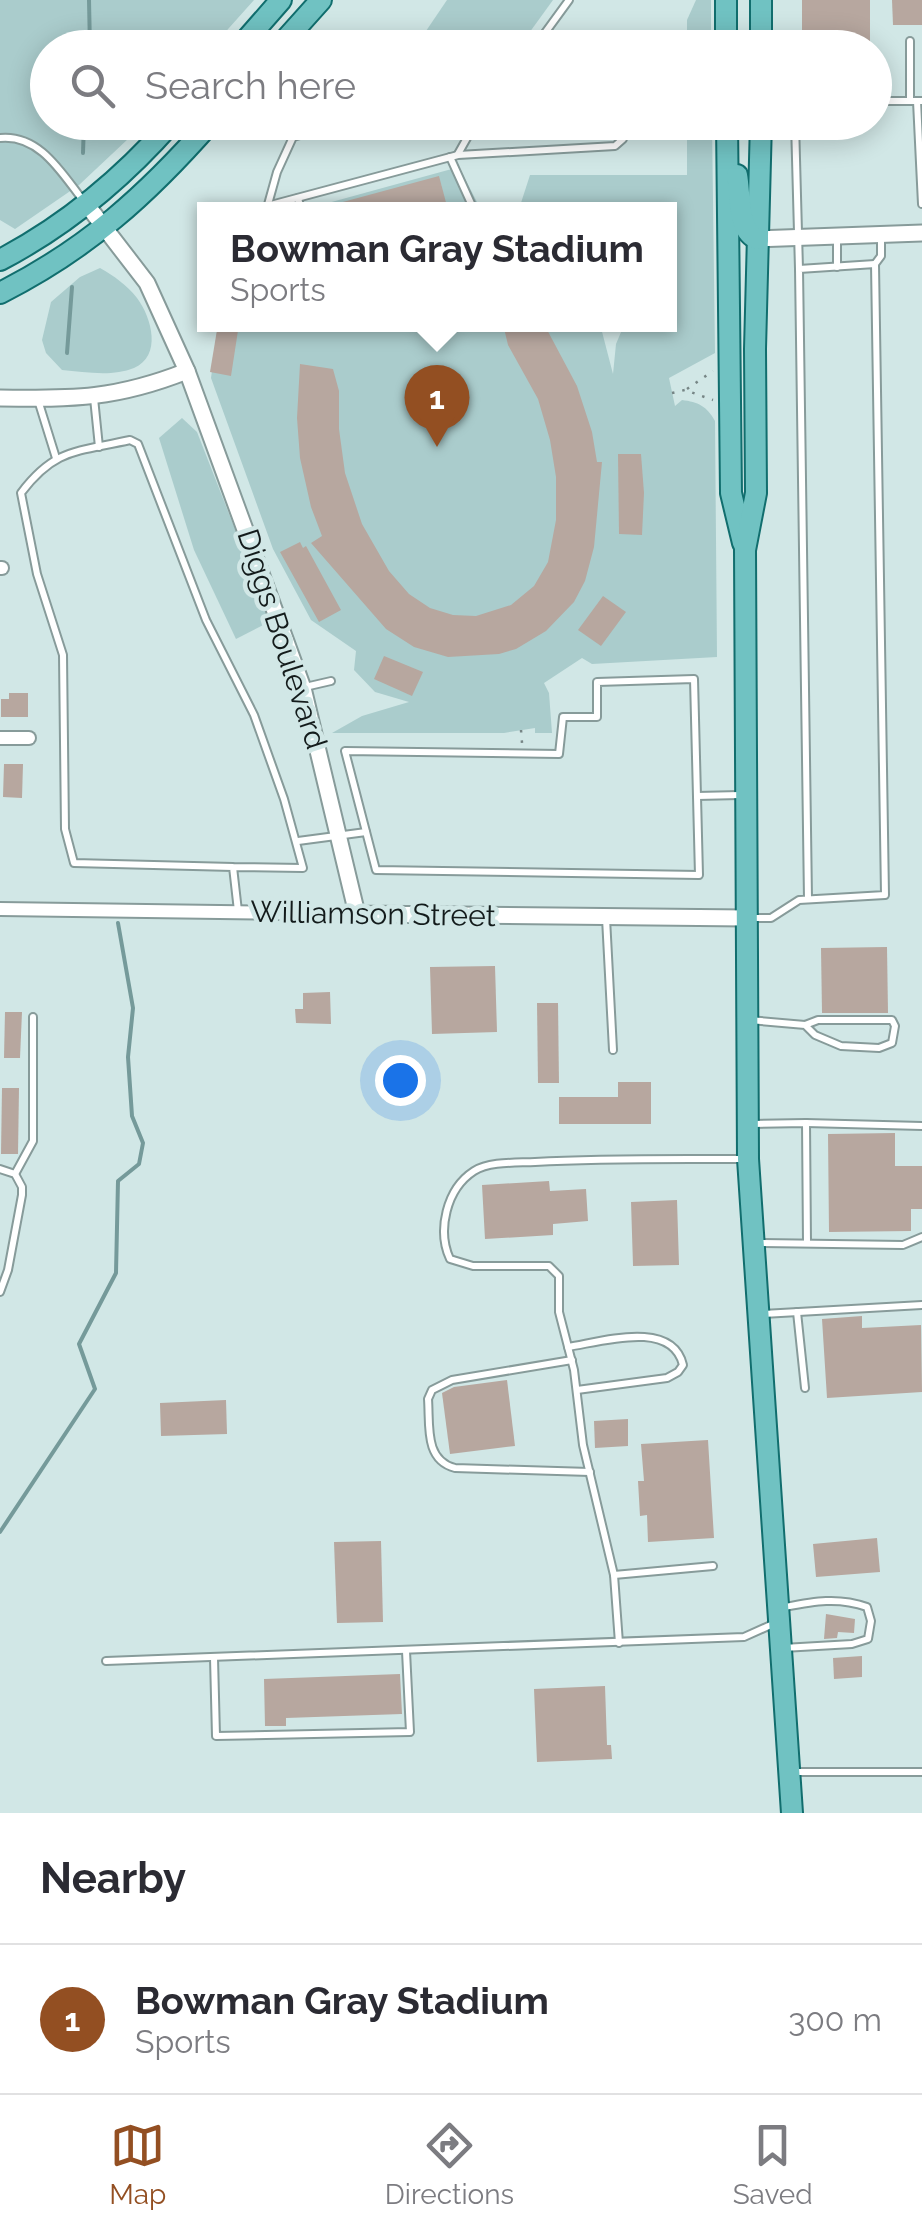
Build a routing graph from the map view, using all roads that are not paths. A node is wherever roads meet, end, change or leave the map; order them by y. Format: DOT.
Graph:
graph roads {
  1 [pos="281,0"];
  2 [pos="321,0"];
  3 [pos="569,0"];
  4 [pos="726,0"];
  5 [pos="761,0"];
  6 [pos="254,30"];
  7 [pos="294,30"];
  8 [pos="547,30"];
  9 [pos="726,30"];
  10 [pos="761,30"];
  11 [pos="910,41"];
  12 [pos="916,101"];
  13 [pos="0,138"];
  14 [pos="156,140"];
  15 [pos="195,140"];
  16 [pos="291,140"];
  17 [pos="464,140"];
  18 [pos="622,140"];
  19 [pos="728,140"];
  20 [pos="731,140"];
  21 [pos="761,140"];
  22 [pos="795,140"];
  23 [pos="454,156"];
  24 [pos="298,198"];
  25 [pos="269,202"];
  26 [pos="286,202"];
  27 [pos="299,202"];
  28 [pos="471,202"];
  29 [pos="922,204"];
  30 [pos="87,205"];
  31 [pos="106,228"];
  32 [pos="922,233"];
  33 [pos="881,235"];
  34 [pos="836,236"];
  35 [pos="798,238"];
  36 [pos="758,240"];
  37 [pos="0,260"];
  38 [pos="875,264"];
  39 [pos="837,267"];
  40 [pos="799,269"];
  41 [pos="0,292"];
  42 [pos="187,370"];
  43 [pos="94,397"];
  44 [pos="0,398"];
  45 [pos="38,399"];
  46 [pos="99,448"];
  47 [pos="56,458"];
  48 [pos="745,550"];
  49 [pos="331,680"];
  50 [pos="304,688"];
  51 [pos="0,738"];
  52 [pos="29,738"];
  53 [pos="746,795"];
  54 [pos="697,796"];
  55 [pos="366,832"];
  56 [pos="339,834"];
  57 [pos="298,841"];
  58 [pos="233,868"];
  59 [pos="808,899"];
  60 [pos="0,909"];
  61 [pos="238,912"];
  62 [pos="357,914"];
  63 [pos="606,917"];
  64 [pos="746,918"];
  65 [pos="33,1016"];
  66 [pos="748,1020"];
  67 [pos="806,1025"];
  68 [pos="614,1050"];
  69 [pos="806,1123"];
  70 [pos="748,1124"];
  71 [pos="922,1126"];
  72 [pos="748,1160"];
  73 [pos="0,1169"];
  74 [pos="15,1174"];
  75 [pos="922,1238"];
  76 [pos="752,1243"];
  77 [pos="808,1244"];
  78 [pos="0,1292"];
  79 [pos="922,1305"];
  80 [pos="797,1312"];
  81 [pos="756,1315"];
  82 [pos="568,1348"];
  83 [pos="572,1360"];
  84 [pos="805,1388"];
  85 [pos="577,1390"];
  86 [pos="590,1472"];
  87 [pos="713,1566"];
  88 [pos="614,1575"];
  89 [pos="779,1615"];
  90 [pos="619,1643"];
  91 [pos="781,1648"];
  92 [pos="406,1651"];
  93 [pos="214,1658"];
  94 [pos="106,1661"];
  95 [pos="790,1772"];
  96 [pos="922,1772"];
  97 [pos="792,1813"];
  1 -- 6 [label="main road"];
  2 -- 7 [label="main road"];
  3 -- 8 [label="lane"];
  4 -- 9 [label="main road"];
  5 -- 10 [label="main road"];
  11 -- 12 [label="lane"];
  12 -- 29 [label="lane"];
  13 -- 30 [label="lane"];
  14 -- 30 [label="main road"];
  15 -- 31 [label="main road"];
  16 -- 25 [label="lane"];
  17 -- 23 [label="lane"];
  18 -- 23 [label="lane"];
  19 -- 48 [label="main road"];
  20 -- 36 [label="main road"];
  21 -- 36 [label="main road"];
  22 -- 35 [label="lane"];
  23 -- 24 [label="lane"];
  23 -- 28 [label="lane"];
  24 -- 26 [label="lane"];
  24 -- 27 [label="lane"];
  30 -- 31 [label="street, Diggs Boulevard"];
  30 -- 37 [label="main road"];
  31 -- 41 [label="main road"];
  31 -- 42 [label="street, Diggs Boulevard"];
  32 -- 33 [label="street"];
  33 -- 34 [label="street"];
  33 -- 38 [label="lane"];
  34 -- 35 [label="street"];
  34 -- 39 [label="lane"];
  35 -- 36 [label="street"];
  35 -- 40 [label="lane"];
  36 -- 48 [label="main road"];
  38 -- 39 [label="lane"];
  38 -- 59 [label="lane"];
  39 -- 40 [label="lane"];
  40 -- 59 [label="lane"];
  42 -- 43 [label="street"];
  42 -- 50 [label="street, Diggs Boulevard"];
  43 -- 45 [label="street"];
  43 -- 46 [label="lane"];
  44 -- 45 [label="street"];
  45 -- 47 [label="lane"];
  46 -- 47 [label="lane"];
  46 -- 57 [label="lane"];
  47 -- 58 [label="lane"];
  48 -- 53 [label="main road"];
  49 -- 50 [label="lane"];
  50 -- 56 [label="street, Diggs Boulevard"];
  51 -- 52 [label="street"];
  53 -- 54 [label="lane"];
  53 -- 64 [label="main road"];
  54 -- 55 [label="lane"];
  54 -- 55 [label="lane"];
  55 -- 56 [label="lane"];
  56 -- 57 [label="lane"];
  56 -- 62 [label="street, Diggs Boulevard"];
  57 -- 58 [label="lane"];
  58 -- 61 [label="lane"];
  59 -- 64 [label="lane"];
  60 -- 61 [label="street, Williamson Street"];
  61 -- 62 [label="street, Williamson Street"];
  62 -- 63 [label="street, Williamson Street"];
  63 -- 64 [label="street, Williamson Street"];
  63 -- 68 [label="lane"];
  64 -- 66 [label="main road"];
  65 -- 74 [label="lane"];
  66 -- 67 [label="lane"];
  66 -- 70 [label="main road"];
  67 -- 67 [label="lane"];
  69 -- 70 [label="lane"];
  69 -- 71 [label="lane"];
  69 -- 77 [label="lane"];
  70 -- 72 [label="main road"];
  72 -- 76 [label="main road"];
  72 -- 82 [label="lane"];
  73 -- 74 [label="lane"];
  74 -- 78 [label="lane"];
  75 -- 77 [label="lane"];
  76 -- 77 [label="lane"];
  76 -- 81 [label="main road"];
  79 -- 80 [label="lane"];
  80 -- 81 [label="lane"];
  80 -- 84 [label="lane"];
  81 -- 89 [label="main road"];
  82 -- 83 [label="lane"];
  82 -- 85 [label="lane"];
  83 -- 85 [label="lane"];
  83 -- 86 [label="lane"];
  85 -- 86 [label="lane"];
  86 -- 88 [label="lane"];
  87 -- 88 [label="lane"];
  88 -- 90 [label="lane"];
  89 -- 90 [label="lane"];
  89 -- 91 [label="main road"];
  89 -- 91 [label="lane"];
  90 -- 92 [label="lane"];
  91 -- 95 [label="main road"];
  92 -- 93 [label="lane"];
  92 -- 93 [label="lane"];
  93 -- 94 [label="lane"];
  95 -- 96 [label="lane"];
  95 -- 97 [label="main road"];
}
